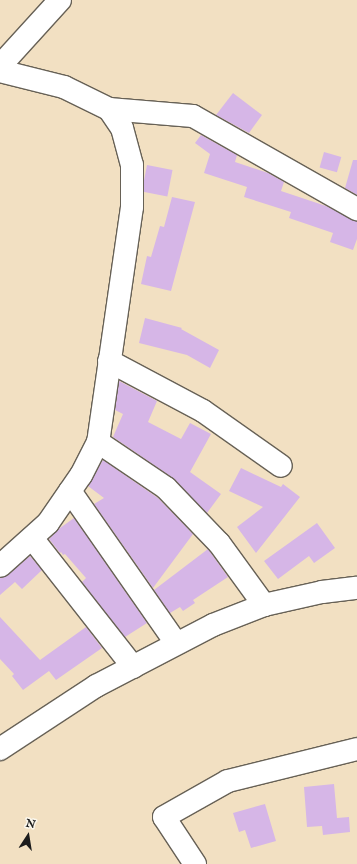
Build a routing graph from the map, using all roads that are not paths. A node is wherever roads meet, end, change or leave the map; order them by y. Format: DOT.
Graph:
graph roads {
  1 [pos="60,0"];
  2 [pos="0,66"];
  3 [pos="0,71"];
  4 [pos="109,109"];
  5 [pos="357,209"];
  6 [pos="109,361"];
  7 [pos="98,442"];
  8 [pos="280,466"];
  9 [pos="70,491"];
  10 [pos="32,538"];
  11 [pos="0,566"];
  12 [pos="357,588"];
  13 [pos="264,605"];
  14 [pos="176,643"];
  15 [pos="133,667"];
  16 [pos="0,748"];
  17 [pos="357,749"];
  18 [pos="195,864"];
  1 -- 2 [label="street"];
  3 -- 4 [label="street"];
  4 -- 5 [label="street"];
  4 -- 6 [label="street"];
  6 -- 7 [label="street"];
  6 -- 8 [label="street"];
  7 -- 9 [label="street"];
  7 -- 13 [label="street"];
  9 -- 10 [label="street"];
  9 -- 14 [label="street"];
  10 -- 11 [label="street"];
  10 -- 15 [label="street"];
  12 -- 13 [label="street"];
  13 -- 14 [label="street"];
  14 -- 15 [label="street"];
  15 -- 16 [label="street"];
  17 -- 18 [label="street"];
}
